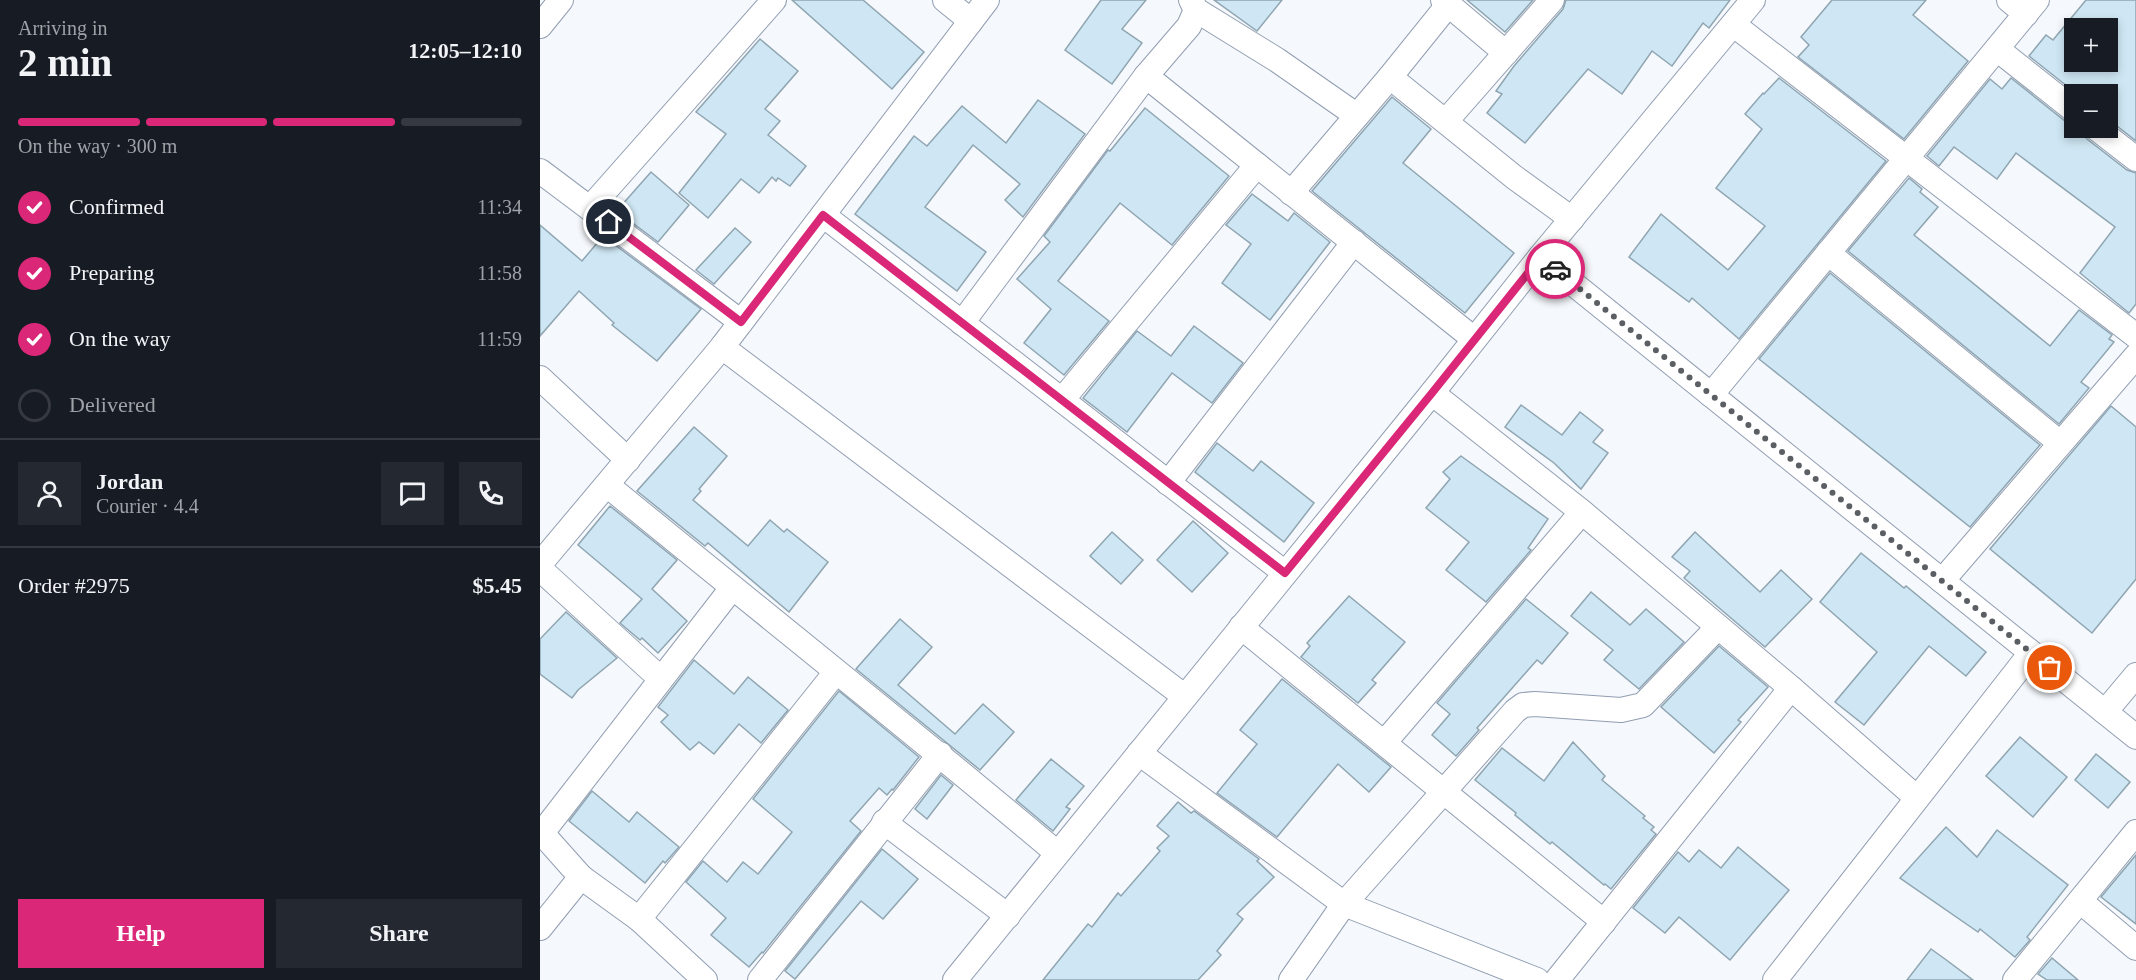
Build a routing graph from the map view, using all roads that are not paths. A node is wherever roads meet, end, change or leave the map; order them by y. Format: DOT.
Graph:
graph roads {
  1 [pos="561,0"];
  2 [pos="774,0"];
  3 [pos="945,0"];
  4 [pos="987,0"];
  5 [pos="1552,0"];
  6 [pos="1753,0"];
  7 [pos="1445,2"];
  8 [pos="2024,4"];
  9 [pos="1194,5"];
  10 [pos="971,21"];
  11 [pos="1734,25"];
  12 [pos="540,26"];
  13 [pos="1997,49"];
  14 [pos="1506,53"];
  15 [pos="1146,76"];
  16 [pos="1390,77"];
  17 [pos="2064,102"];
  18 [pos="1356,116"];
  19 [pos="1446,121"];
  20 [pos="2109,138"];
  21 [pos="1907,157"];
  22 [pos="2136,159"];
  23 [pos="1257,165"];
  24 [pos="540,171"];
  25 [pos="1292,193"];
  26 [pos="590,208"];
  27 [pos="823,215"];
  28 [pos="1572,219"];
  29 [pos="1354,242"];
  30 [pos="1827,253"];
  31 [pos="1540,258"];
  32 [pos="741,322"];
  33 [pos="962,323"];
  34 [pos="2136,336"];
  35 [pos="1474,339"];
  36 [pos="722,347"];
  37 [pos="2136,356"];
  38 [pos="540,378"];
  39 [pos="1432,393"];
  40 [pos="1711,395"];
  41 [pos="1062,400"];
  42 [pos="2060,443"];
  43 [pos="628,460"];
  44 [pos="1168,483"];
  45 [pos="607,485"];
  46 [pos="1582,512"];
  47 [pos="540,564"];
  48 [pos="540,569"];
  49 [pos="1285,573"];
  50 [pos="1942,581"];
  51 [pos="732,588"];
  52 [pos="1241,627"];
  53 [pos="1718,627"];
  54 [pos="2031,653"];
  55 [pos="836,672"];
  56 [pos="2136,675"];
  57 [pos="661,679"];
  58 [pos="1791,688"];
  59 [pos="1184,696"];
  60 [pos="2105,712"];
  61 [pos="2136,737"];
  62 [pos="1384,743"];
  63 [pos="1139,753"];
  64 [pos="940,754"];
  65 [pos="1444,792"];
  66 [pos="1917,798"];
  67 [pos="884,822"];
  68 [pos="541,832"];
  69 [pos="2136,832"];
  70 [pos="1057,853"];
  71 [pos="581,877"];
  72 [pos="2080,901"];
  73 [pos="1344,904"];
  74 [pos="1008,916"];
  75 [pos="639,919"];
  76 [pos="1604,922"];
  77 [pos="540,928"];
  78 [pos="2136,948"];
  79 [pos="705,980"];
  80 [pos="760,980"];
  81 [pos="955,980"];
  82 [pos="1291,980"];
  83 [pos="1537,980"];
  84 [pos="1557,980"];
  85 [pos="1775,980"];
  86 [pos="2015,980"];
  1 -- 12 [label="street"];
  2 -- 26 [label="street"];
  3 -- 10 [label="street"];
  4 -- 10 [label="street"];
  5 -- 14 [label="street"];
  6 -- 11 [label="street"];
  7 -- 14 [label="street"];
  7 -- 16 [label="street"];
  8 -- 13 [label="street"];
  9 -- 15 [label="street"];
  9 -- 18 [label="street"];
  10 -- 27 [label="street"];
  11 -- 21 [label="street"];
  11 -- 28 [label="street"];
  13 -- 17 [label="street"];
  13 -- 21 [label="street"];
  14 -- 19 [label="street"];
  15 -- 23 [label="street"];
  15 -- 33 [label="street"];
  16 -- 18 [label="street"];
  16 -- 19 [label="street"];
  18 -- 25 [label="street"];
  19 -- 28 [label="street"];
  20 -- 22 [label="street"];
  21 -- 30 [label="street"];
  21 -- 34 [label="street"];
  23 -- 25 [label="street"];
  23 -- 41 [label="street"];
  24 -- 26 [label="street"];
  25 -- 29 [label="street"];
  26 -- 32 [label="street"];
  27 -- 32 [label="street"];
  27 -- 33 [label="street"];
  28 -- 31 [label="street"];
  29 -- 35 [label="street"];
  29 -- 44 [label="street"];
  30 -- 40 [label="street"];
  30 -- 42 [label="street"];
  31 -- 35 [label="street"];
  31 -- 40 [label="street"];
  32 -- 36 [label="street"];
  33 -- 41 [label="street"];
  35 -- 39 [label="street"];
  36 -- 43 [label="street"];
  36 -- 59 [label="street"];
  37 -- 42 [label="street"];
  38 -- 43 [label="street"];
  39 -- 46 [label="street"];
  39 -- 49 [label="street"];
  40 -- 50 [label="street"];
  41 -- 44 [label="street"];
  42 -- 50 [label="street"];
  43 -- 45 [label="street"];
  44 -- 49 [label="street"];
  45 -- 47 [label="street"];
  45 -- 51 [label="street"];
  46 -- 53 [label="street"];
  46 -- 62 [label="street"];
  48 -- 57 [label="street"];
  49 -- 52 [label="street"];
  50 -- 54 [label="street"];
  51 -- 55 [label="street"];
  51 -- 57 [label="street"];
  52 -- 59 [label="street"];
  52 -- 62 [label="street"];
  53 -- 58 [label="street"];
  53 -- 65 [label="street"];
  54 -- 60 [label="street"];
  54 -- 66 [label="street"];
  55 -- 64 [label="street"];
  55 -- 75 [label="street"];
  56 -- 60 [label="street"];
  57 -- 68 [label="street"];
  58 -- 66 [label="street"];
  58 -- 76 [label="street"];
  59 -- 63 [label="street"];
  60 -- 61 [label="street"];
  62 -- 65 [label="street"];
  63 -- 70 [label="street"];
  63 -- 73 [label="street"];
  64 -- 67 [label="street"];
  64 -- 70 [label="street"];
  65 -- 73 [label="street"];
  65 -- 76 [label="street"];
  66 -- 85 [label="street"];
  67 -- 74 [label="street"];
  67 -- 80 [label="street"];
  68 -- 71 [label="street"];
  69 -- 72 [label="street"];
  70 -- 74 [label="street"];
  71 -- 75 [label="street"];
  71 -- 77 [label="street"];
  72 -- 78 [label="street"];
  72 -- 86 [label="street"];
  73 -- 82 [label="street"];
  73 -- 83 [label="street"];
  74 -- 81 [label="street"];
  75 -- 79 [label="street"];
  76 -- 84 [label="street"];
}
